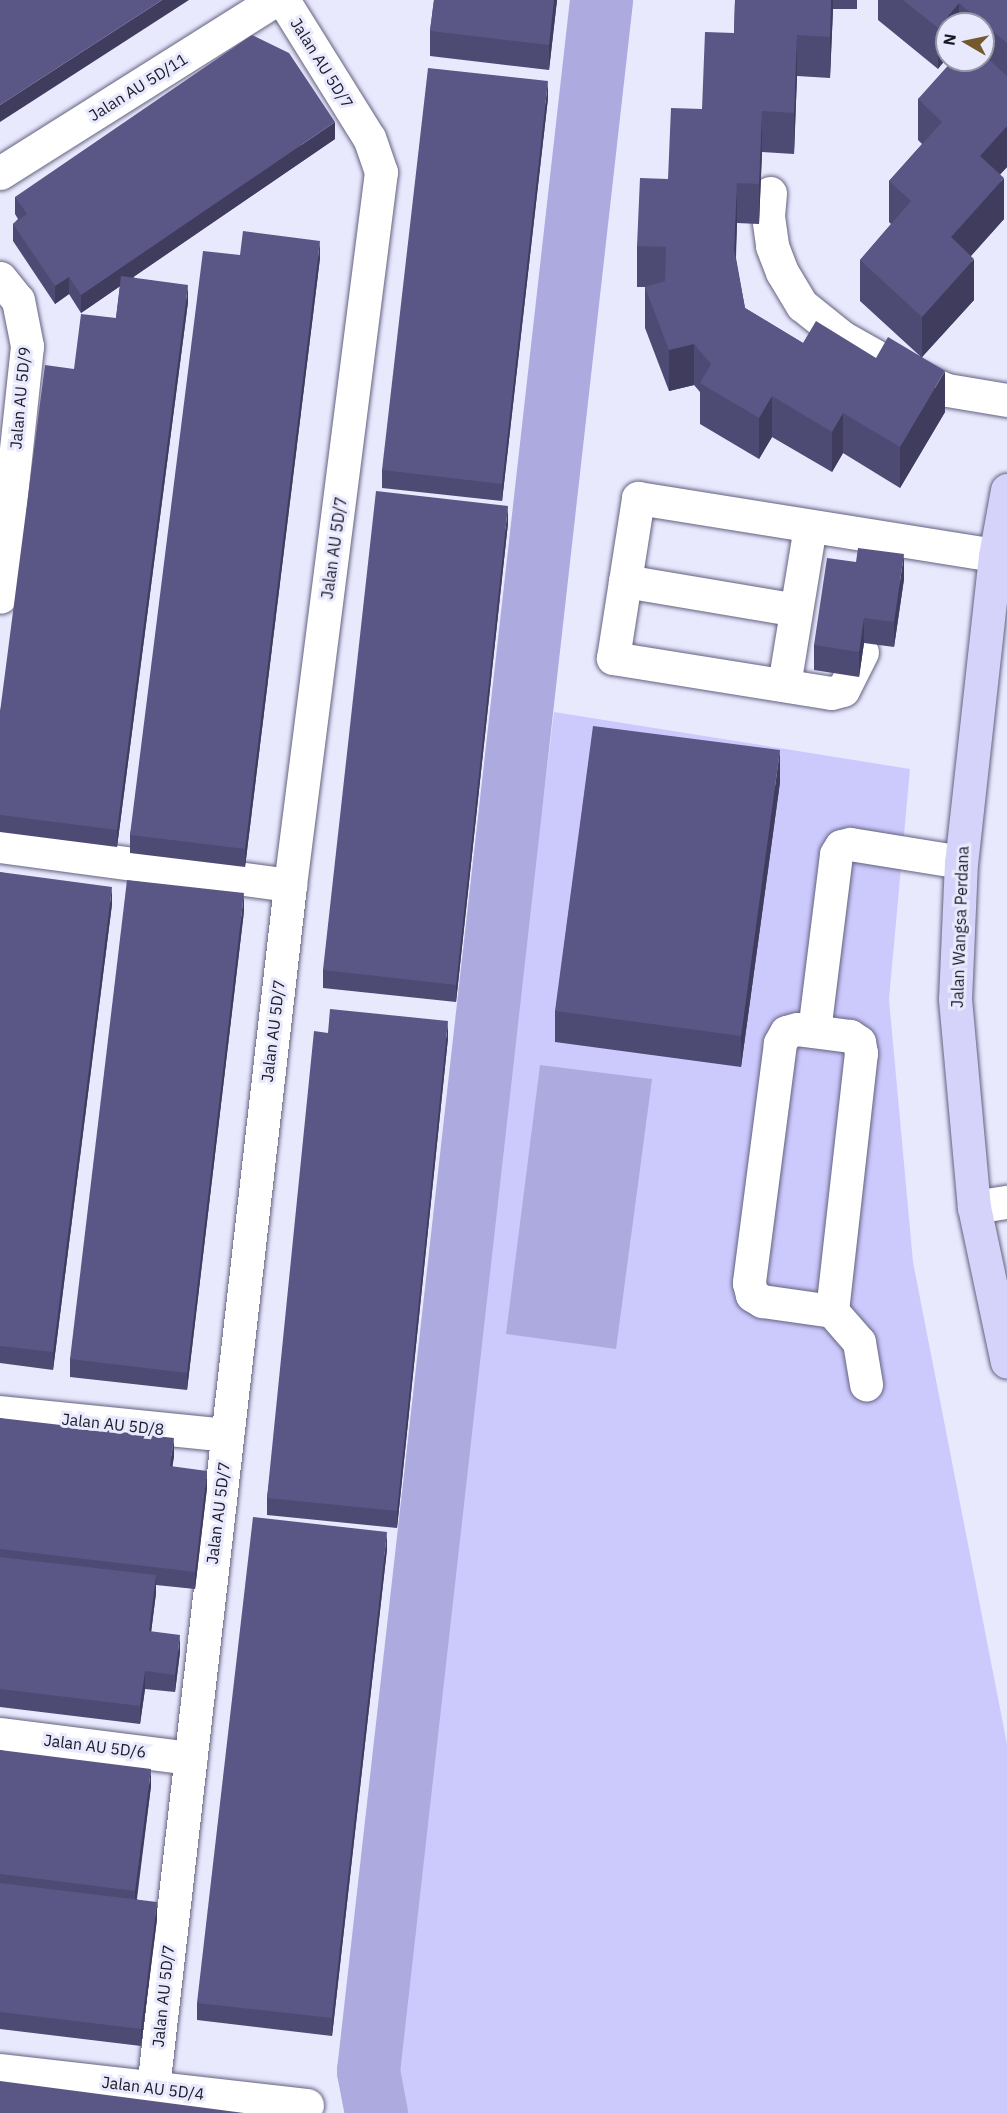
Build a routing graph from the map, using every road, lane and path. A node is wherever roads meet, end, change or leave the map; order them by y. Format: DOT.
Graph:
graph roads {
  1 [pos="275,0"];
  2 [pos="283,0"];
  3 [pos="0,173"];
  4 [pos="770,193"];
  5 [pos="0,278"];
  6 [pos="1007,400"];
  7 [pos="1007,490"];
  8 [pos="810,526"];
  9 [pos="1001,556"];
  10 [pos="625,582"];
  11 [pos="0,597"];
  12 [pos="796,610"];
  13 [pos="862,652"];
  14 [pos="784,685"];
  15 [pos="0,846"];
  16 [pos="961,862"];
  17 [pos="290,885"];
  18 [pos="814,1031"];
  19 [pos="1007,1202"];
  20 [pos="974,1208"];
  21 [pos="832,1311"];
  22 [pos="1007,1362"];
  23 [pos="866,1384"];
  24 [pos="0,1412"];
  25 [pos="227,1435"];
  26 [pos="0,1734"];
  27 [pos="190,1758"];
  28 [pos="0,2070"];
  29 [pos="153,2088"];
  30 [pos="307,2105"];
  1 -- 3 [label="street, Jalan AU 5D/11"];
  2 -- 17 [label="street, Jalan AU 5D/7"];
  4 -- 6 [label="street"];
  5 -- 11 [label="street, Jalan AU 5D/9"];
  7 -- 9 [label="main road, Jalan Wangsa Perdana"];
  8 -- 9 [label="street"];
  8 -- 10 [label="street"];
  8 -- 12 [label="street"];
  9 -- 16 [label="main road, Jalan Wangsa Perdana"];
  10 -- 12 [label="street"];
  10 -- 14 [label="street"];
  12 -- 14 [label="street"];
  13 -- 14 [label="street"];
  15 -- 17 [label="street"];
  16 -- 18 [label="street"];
  16 -- 20 [label="main road, Jalan Wangsa Perdana"];
  17 -- 25 [label="street, Jalan AU 5D/7"];
  18 -- 21 [label="street"];
  18 -- 21 [label="street"];
  19 -- 20 [label="street"];
  20 -- 22 [label="main road, Jalan Wangsa Perdana"];
  21 -- 23 [label="street"];
  24 -- 25 [label="street, Jalan AU 5D/8"];
  25 -- 27 [label="street, Jalan AU 5D/7"];
  26 -- 27 [label="street, Jalan AU 5D/6"];
  27 -- 29 [label="street, Jalan AU 5D/7"];
  28 -- 29 [label="street, Jalan AU 5D/4"];
  29 -- 30 [label="street, Jalan AU 5D/4"];
}
